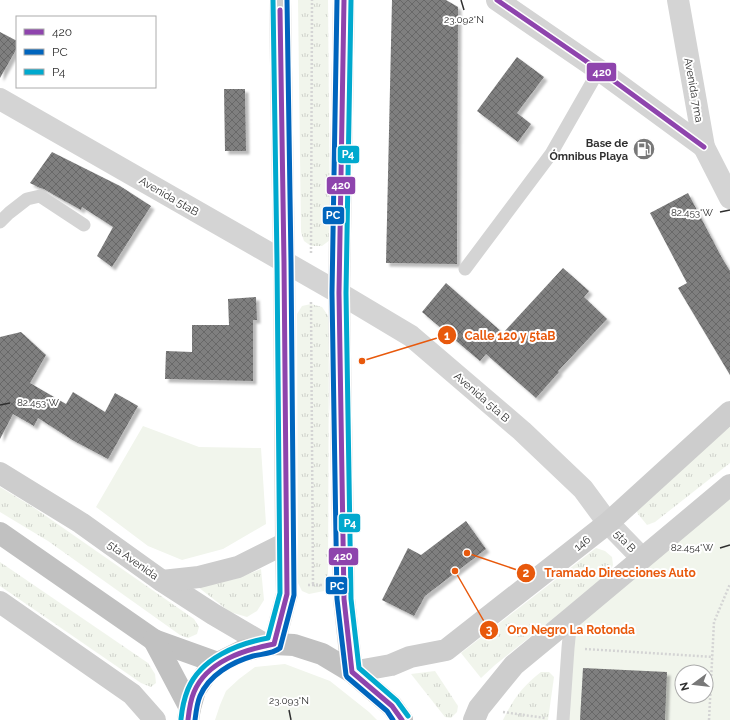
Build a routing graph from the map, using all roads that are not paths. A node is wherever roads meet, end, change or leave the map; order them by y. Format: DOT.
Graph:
graph roads {
  1 [pos="280,0"];
  2 [pos="344,0"];
  3 [pos="497,0"];
  4 [pos="678,0"];
  5 [pos="599,70"];
  6 [pos="0,100"];
  7 [pos="704,147"];
  8 [pos="730,198"];
  9 [pos="0,222"];
  10 [pos="84,225"];
  11 [pos="284,262"];
  12 [pos="465,269"];
  13 [pos="338,293"];
  14 [pos="730,412"];
  15 [pos="0,473"];
  16 [pos="730,485"];
  17 [pos="608,523"];
  18 [pos="0,533"];
  19 [pos="286,543"];
  20 [pos="642,558"];
  21 [pos="162,580"];
  22 [pos="0,602"];
  23 [pos="571,618"];
  24 [pos="154,640"];
  25 [pos="270,644"];
  26 [pos="218,663"];
  27 [pos="352,672"];
  28 [pos="189,714"];
  29 [pos="476,714"];
  30 [pos="155,720"];
  31 [pos="402,720"];
  32 [pos="563,720"];
  1 -- 11 [label="main road"];
  2 -- 13 [label="main road"];
  3 -- 5 [label="street"];
  4 -- 7 [label="street, Avenida 7ma"];
  5 -- 7 [label="street"];
  5 -- 12 [label="lane"];
  6 -- 11 [label="street, Avenida 5taB"];
  7 -- 8 [label="street, Avenida 7ma"];
  9 -- 10 [label="lane"];
  11 -- 13 [label="street, Avenida 5taB"];
  11 -- 19 [label="main road"];
  13 -- 17 [label="street, Avenida 5ta B"];
  13 -- 27 [label="main road"];
  14 -- 17 [label="main road, 146"];
  15 -- 21 [label="main road, 5ta Avenida"];
  16 -- 20 [label="main road"];
  17 -- 20 [label="street, 5ta B"];
  17 -- 27 [label="main road, 146"];
  18 -- 24 [label="highway"];
  19 -- 21 [label="main road"];
  19 -- 25 [label="main road"];
  20 -- 23 [label="main road"];
  21 -- 25 [label="main road, 5ta Avenida"];
  22 -- 30 [label="main road"];
  23 -- 29 [label="main road"];
  23 -- 32 [label="lane"];
  24 -- 26 [label="highway"];
  24 -- 28 [label="highway"];
  25 -- 26 [label="highway"];
  25 -- 27 [label="highway"];
  26 -- 28 [label="highway"];
  27 -- 31 [label="highway"];
}
